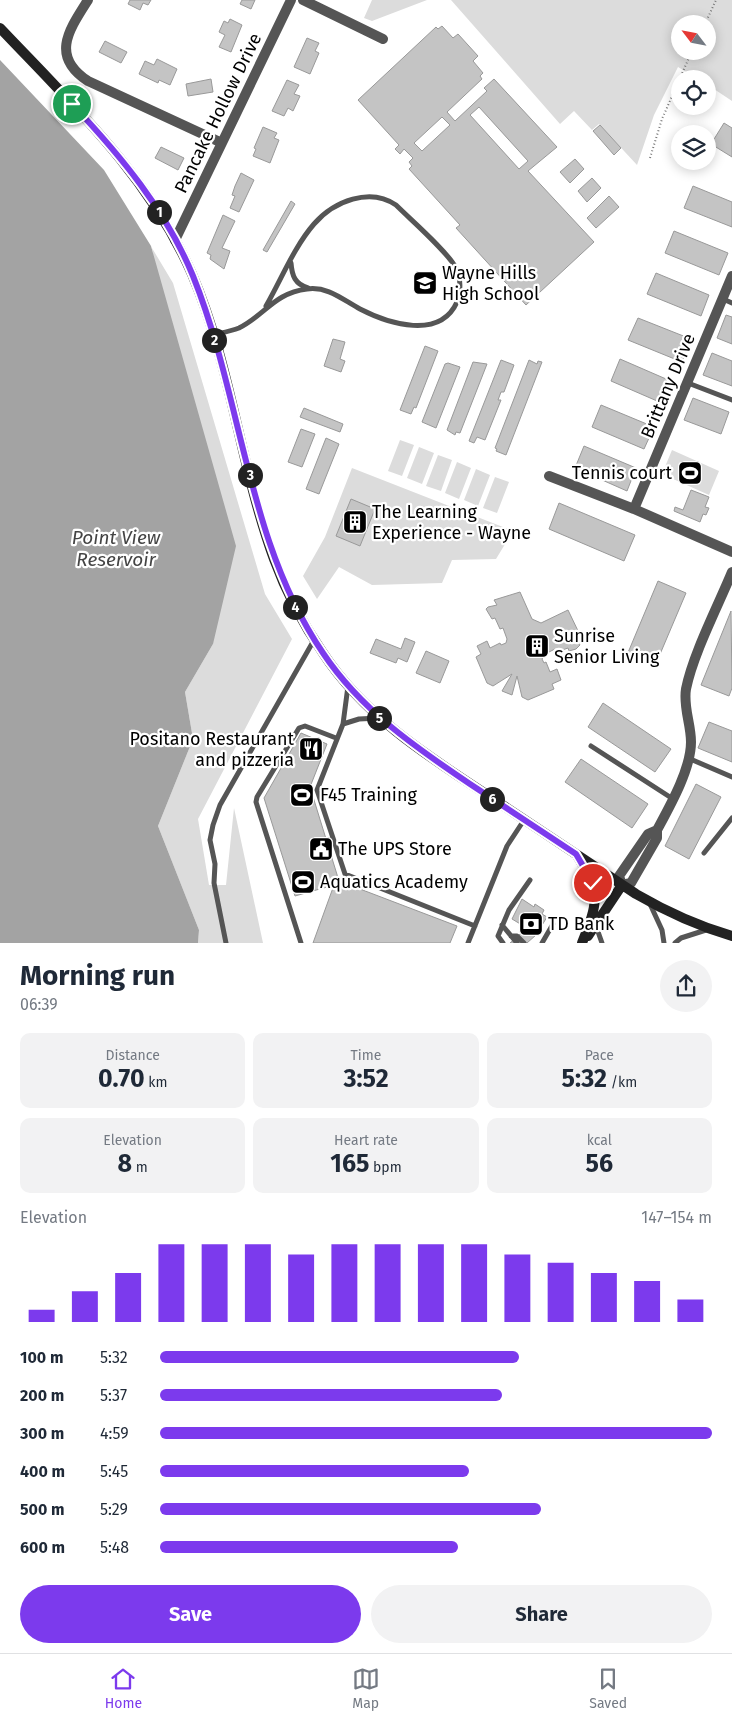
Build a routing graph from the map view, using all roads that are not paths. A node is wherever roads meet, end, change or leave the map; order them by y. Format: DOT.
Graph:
graph roads {
  1 [pos="88,0"];
  2 [pos="291,0"];
  3 [pos="303,0"];
  4 [pos="0,28"];
  5 [pos="383,39"];
  6 [pos="222,143"];
  7 [pos="175,240"];
  8 [pos="291,263"];
  9 [pos="732,276"];
  10 [pos="308,288"];
  11 [pos="727,301"];
  12 [pos="266,306"];
  13 [pos="212,336"];
  14 [pos="687,382"];
  15 [pos="732,400"];
  16 [pos="548,476"];
  17 [pos="634,509"];
  18 [pos="732,552"];
  19 [pos="732,572"];
  20 [pos="314,639"];
  21 [pos="348,686"];
  22 [pos="380,718"];
  23 [pos="343,724"];
  24 [pos="336,738"];
  25 [pos="591,746"];
  26 [pos="688,758"];
  27 [pos="732,777"];
  28 [pos="673,799"];
  29 [pos="732,818"];
  30 [pos="524,820"];
  31 [pos="704,853"];
  32 [pos="576,854"];
  33 [pos="530,880"];
  34 [pos="622,885"];
  35 [pos="648,901"];
  36 [pos="553,924"];
  37 [pos="502,925"];
  38 [pos="475,926"];
  39 [pos="596,926"];
  40 [pos="710,929"];
  41 [pos="511,936"];
  42 [pos="732,936"];
  43 [pos="226,943"];
  44 [pos="301,943"];
  45 [pos="468,943"];
  46 [pos="503,943"];
  47 [pos="511,943"];
  48 [pos="517,943"];
  49 [pos="524,943"];
  50 [pos="542,943"];
  51 [pos="583,943"];
  52 [pos="602,943"];
  53 [pos="664,943"];
  54 [pos="675,943"];
  1 -- 6 [label="street"];
  2 -- 6 [label="street, Pancake Hollow Drive"];
  3 -- 5 [label="street"];
  4 -- 7 [label="main road"];
  6 -- 7 [label="street, Pancake Hollow Drive"];
  7 -- 13 [label="main road"];
  8 -- 10 [label="lane"];
  8 -- 10 [label="lane"];
  8 -- 12 [label="lane"];
  9 -- 11 [label="street, Brittany Drive"];
  10 -- 12 [label="lane"];
  11 -- 14 [label="street, Brittany Drive"];
  12 -- 13 [label="lane"];
  13 -- 20 [label="main road"];
  14 -- 15 [label="lane"];
  14 -- 17 [label="street, Brittany Drive"];
  16 -- 17 [label="street"];
  17 -- 18 [label="street"];
  19 -- 26 [label="street"];
  20 -- 21 [label="main road"];
  20 -- 43 [label="lane"];
  21 -- 22 [label="main road"];
  21 -- 23 [label="lane"];
  22 -- 23 [label="lane"];
  22 -- 30 [label="main road"];
  23 -- 24 [label="lane"];
  24 -- 38 [label="lane"];
  24 -- 44 [label="lane"];
  25 -- 28 [label="lane"];
  26 -- 27 [label="lane"];
  26 -- 28 [label="street"];
  28 -- 34 [label="street"];
  29 -- 31 [label="lane"];
  30 -- 32 [label="main road"];
  30 -- 38 [label="lane"];
  32 -- 34 [label="main road"];
  32 -- 51 [label="main road"];
  33 -- 37 [label="lane"];
  34 -- 35 [label="main road"];
  34 -- 39 [label="main road"];
  35 -- 40 [label="main road"];
  35 -- 53 [label="lane"];
  36 -- 50 [label="lane"];
  37 -- 41 [label="lane"];
  37 -- 46 [label="lane"];
  38 -- 45 [label="lane"];
  39 -- 51 [label="main road"];
  39 -- 52 [label="lane"];
  40 -- 42 [label="main road"];
  40 -- 54 [label="lane"];
  41 -- 47 [label="lane"];
  41 -- 48 [label="lane"];
  41 -- 49 [label="lane"];
}
